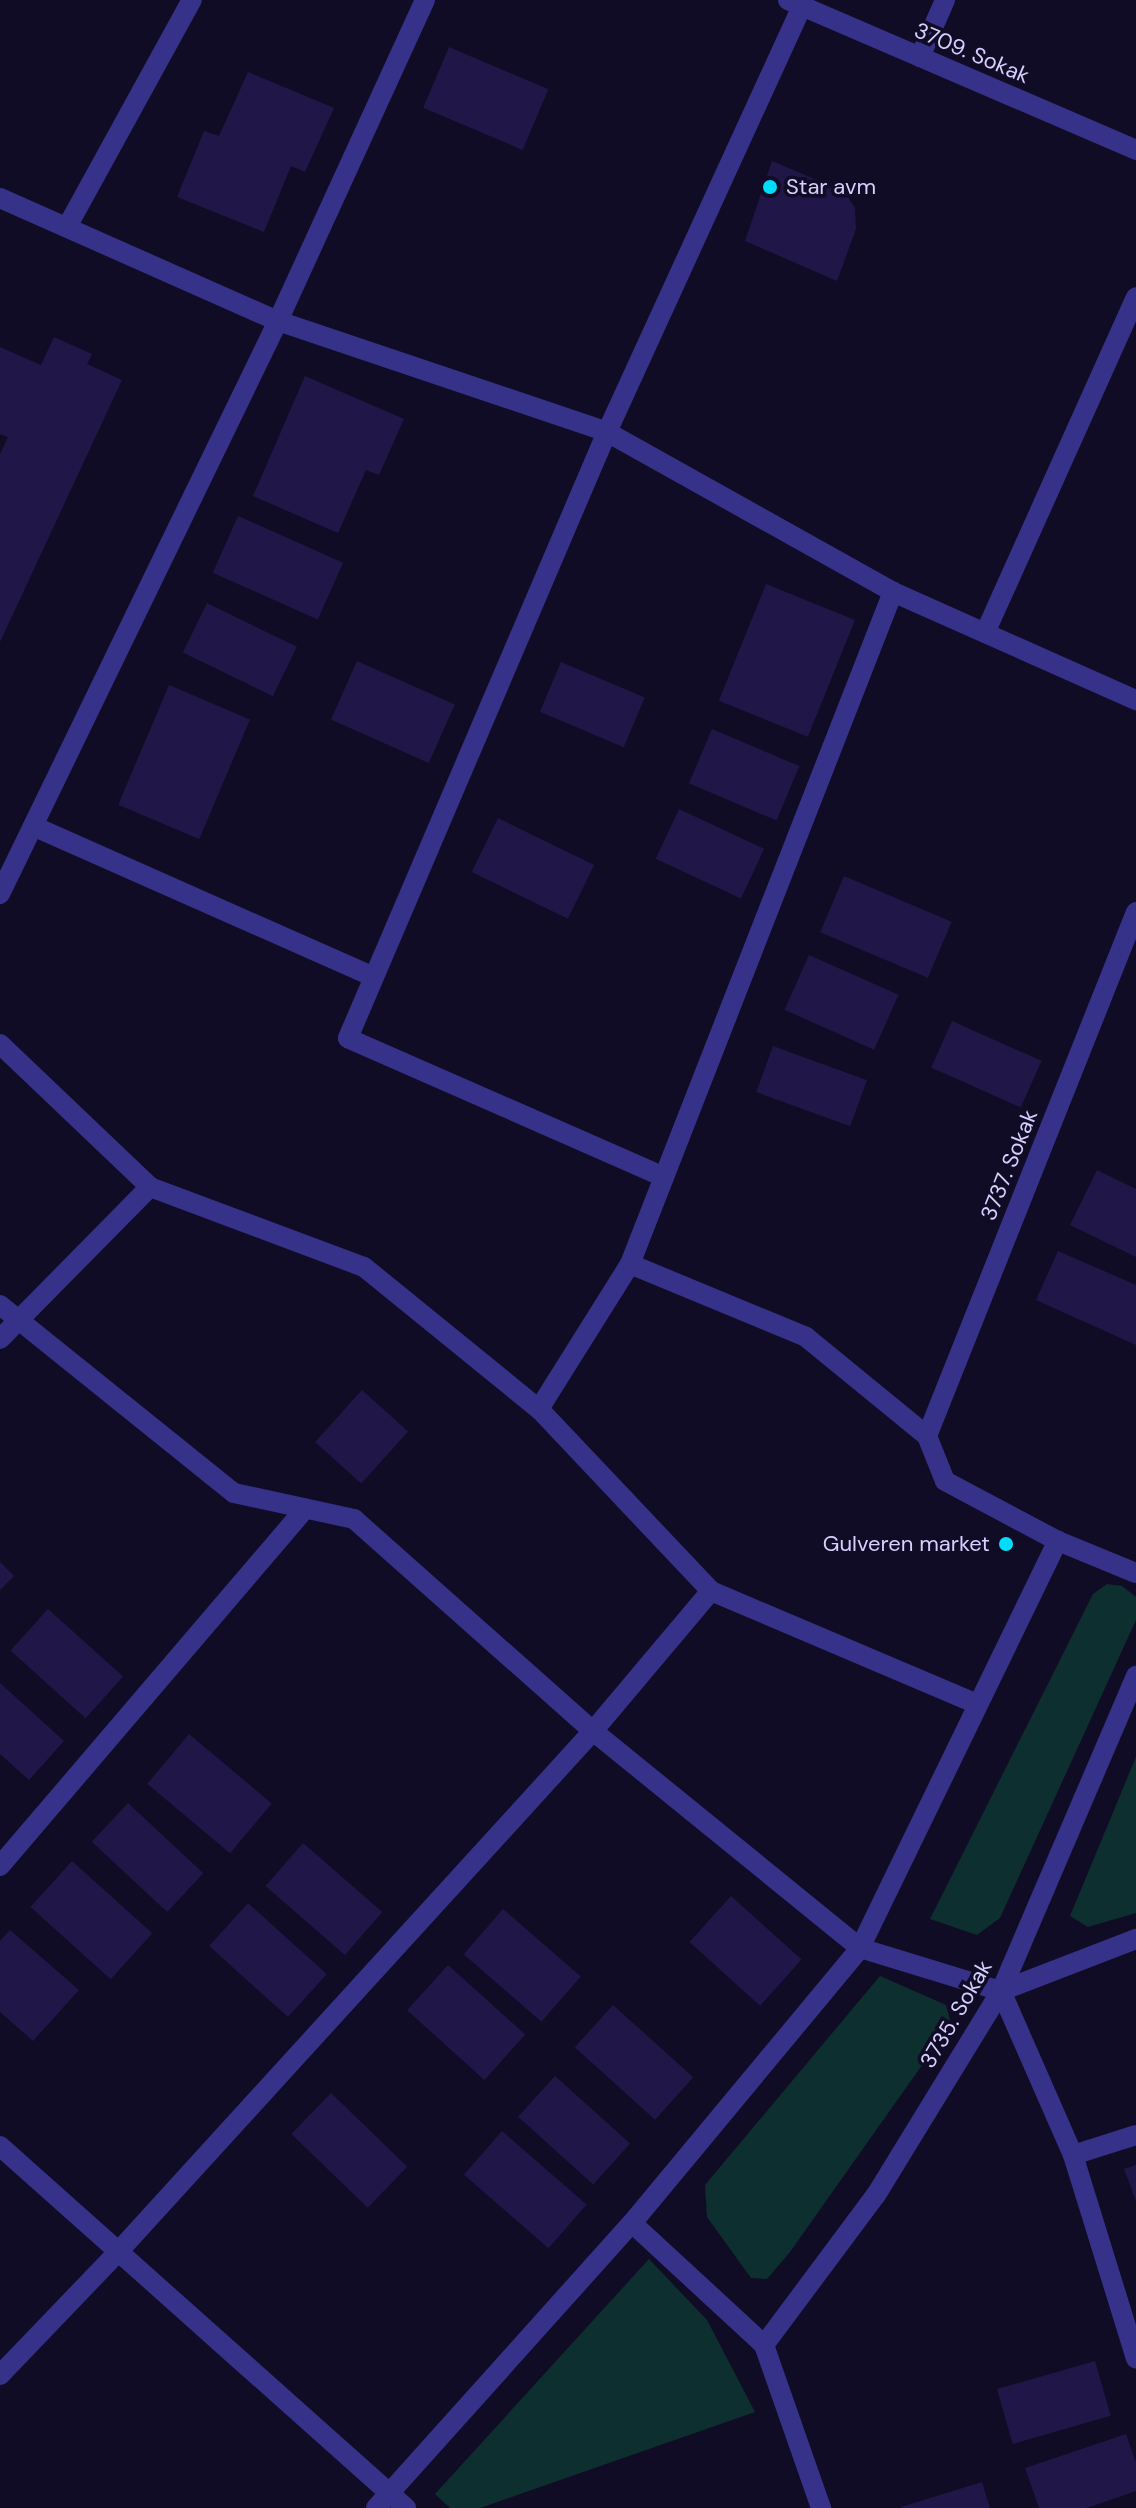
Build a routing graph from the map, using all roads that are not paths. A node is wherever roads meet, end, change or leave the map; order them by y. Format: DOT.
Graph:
graph roads {
  1 [pos="192,0"];
  2 [pos="425,0"];
  3 [pos="945,0"];
  4 [pos="795,3"];
  5 [pos="920,57"];
  6 [pos="1136,150"];
  7 [pos="0,198"];
  8 [pos="67,227"];
  9 [pos="1136,297"];
  10 [pos="278,321"];
  11 [pos="607,432"];
  12 [pos="893,592"];
  13 [pos="985,633"];
  14 [pos="1136,700"];
  15 [pos="33,826"];
  16 [pos="0,894"];
  17 [pos="1136,912"];
  18 [pos="373,977"];
  19 [pos="0,1044"];
  20 [pos="664,1177"];
  21 [pos="150,1187"];
  22 [pos="630,1264"];
  23 [pos="0,1305"];
  24 [pos="17,1319"];
  25 [pos="0,1339"];
  26 [pos="539,1409"];
  27 [pos="927,1436"];
  28 [pos="305,1509"];
  29 [pos="1058,1541"];
  30 [pos="1136,1573"];
  31 [pos="711,1591"];
  32 [pos="1136,1676"];
  33 [pos="977,1704"];
  34 [pos="593,1731"];
  35 [pos="0,1866"];
  36 [pos="1136,1939"];
  37 [pos="860,1948"];
  38 [pos="1001,1991"];
  39 [pos="1136,2135"];
  40 [pos="0,2146"];
  41 [pos="1073,2155"];
  42 [pos="632,2223"];
  43 [pos="118,2252"];
  44 [pos="764,2345"];
  45 [pos="1136,2358"];
  46 [pos="0,2375"];
  47 [pos="391,2503"];
  48 [pos="821,2508"];
  1 -- 8 [label="street"];
  2 -- 10 [label="street"];
  3 -- 5 [label="street"];
  4 -- 5 [label="street, 3709. Sokak"];
  4 -- 11 [label="street"];
  5 -- 6 [label="street, 3709. Sokak"];
  7 -- 8 [label="street"];
  8 -- 10 [label="street"];
  9 -- 13 [label="street"];
  10 -- 11 [label="street"];
  10 -- 15 [label="street"];
  11 -- 12 [label="street"];
  11 -- 18 [label="street"];
  12 -- 13 [label="street"];
  12 -- 20 [label="street"];
  13 -- 14 [label="street"];
  15 -- 16 [label="street"];
  15 -- 18 [label="street"];
  17 -- 27 [label="street, 3737. Sokak"];
  18 -- 20 [label="street"];
  19 -- 21 [label="street"];
  20 -- 22 [label="street"];
  21 -- 24 [label="street"];
  21 -- 26 [label="street"];
  22 -- 26 [label="street"];
  22 -- 27 [label="street"];
  23 -- 24 [label="street"];
  24 -- 25 [label="street"];
  24 -- 28 [label="street"];
  26 -- 31 [label="street"];
  27 -- 29 [label="street"];
  28 -- 34 [label="street"];
  28 -- 35 [label="street"];
  29 -- 30 [label="street"];
  29 -- 33 [label="street"];
  31 -- 33 [label="street"];
  31 -- 34 [label="street"];
  32 -- 38 [label="street, 3735. Sokak"];
  33 -- 37 [label="street"];
  34 -- 37 [label="street"];
  34 -- 43 [label="street"];
  36 -- 38 [label="street"];
  37 -- 38 [label="street"];
  37 -- 42 [label="street"];
  38 -- 41 [label="street"];
  38 -- 44 [label="street, 3735. Sokak"];
  39 -- 41 [label="street"];
  40 -- 43 [label="street"];
  41 -- 45 [label="street"];
  42 -- 44 [label="street"];
  42 -- 47 [label="street"];
  43 -- 46 [label="street"];
  43 -- 47 [label="street"];
  44 -- 48 [label="street"];
}
